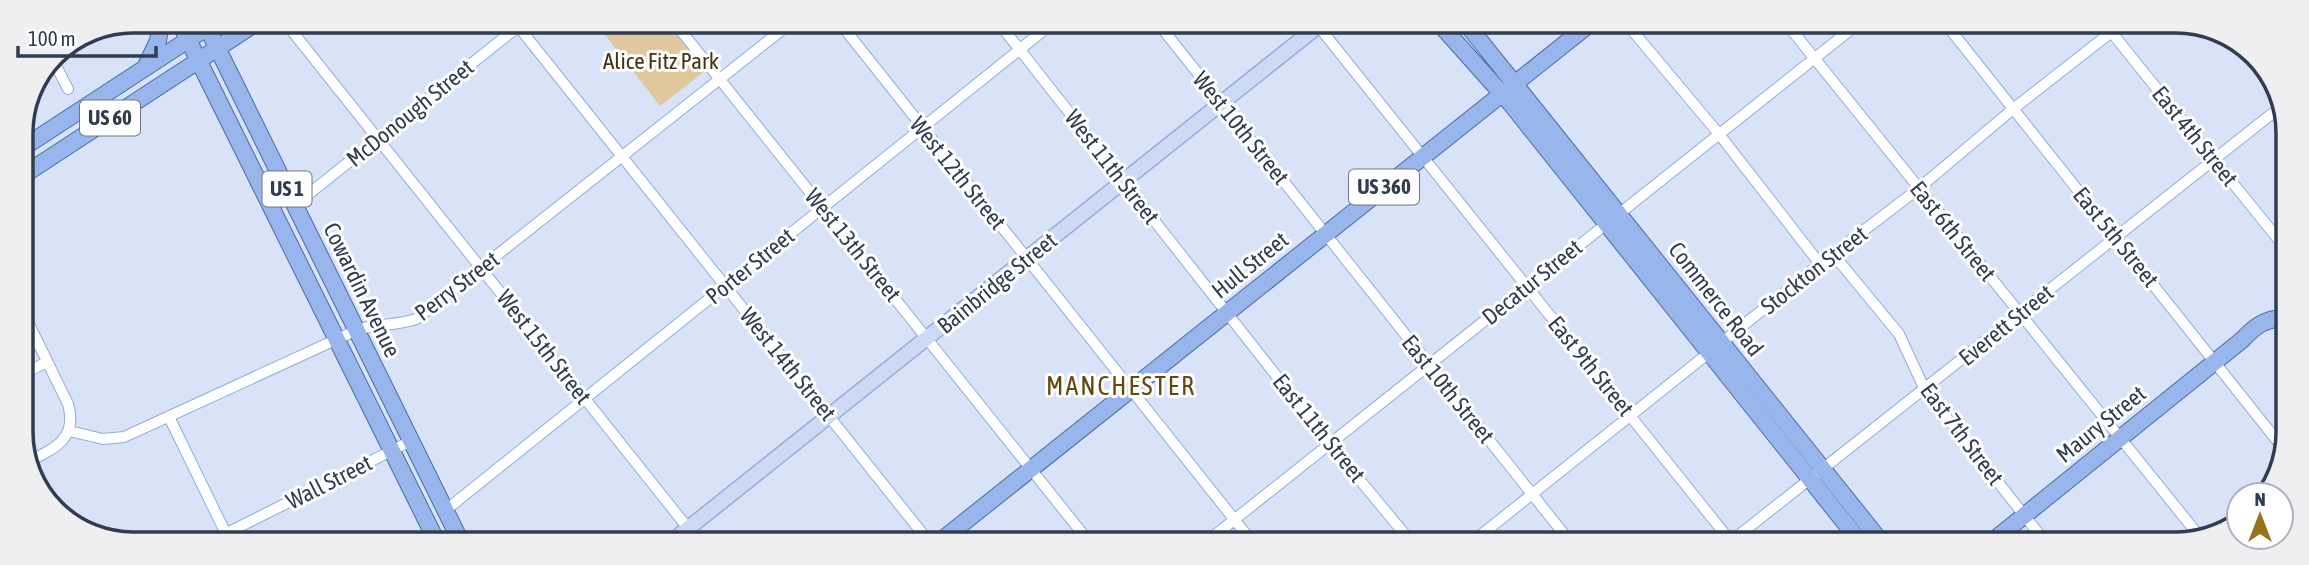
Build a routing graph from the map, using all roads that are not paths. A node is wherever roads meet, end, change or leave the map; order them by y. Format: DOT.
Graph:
graph roads {
  1 [pos="160,33"];
  2 [pos="185,33"];
  3 [pos="197,33"];
  4 [pos="212,33"];
  5 [pos="240,33"];
  6 [pos="294,33"];
  7 [pos="507,33"];
  8 [pos="527,33"];
  9 [pos="683,33"];
  10 [pos="778,33"];
  11 [pos="848,33"];
  12 [pos="1007,33"];
  13 [pos="1040,33"];
  14 [pos="1166,33"];
  15 [pos="1308,33"];
  16 [pos="1326,33"];
  17 [pos="1448,33"];
  18 [pos="1474,33"];
  19 [pos="1578,33"];
  20 [pos="1634,33"];
  21 [pos="1794,33"];
  22 [pos="1846,33"];
  23 [pos="1953,33"];
  24 [pos="2111,33"];
  25 [pos="188,40"];
  26 [pos="217,48"];
  27 [pos="1019,49"];
  28 [pos="1814,59"];
  29 [pos="199,61"];
  30 [pos="57,68"];
  31 [pos="145,68"];
  32 [pos="720,79"];
  33 [pos="1515,83"];
  34 [pos="68,89"];
  35 [pos="1501,94"];
  36 [pos="1222,104"];
  37 [pos="2013,109"];
  38 [pos="2274,112"];
  39 [pos="921,127"];
  40 [pos="1719,134"];
  41 [pos="378,139"];
  42 [pos="33,141"];
  43 [pos="622,156"];
  44 [pos="1423,156"];
  45 [pos="2214,160"];
  46 [pos="33,169"];
  47 [pos="1124,181"];
  48 [pos="1918,189"];
  49 [pos="295,205"];
  50 [pos="822,208"];
  51 [pos="1619,213"];
  52 [pos="1605,223"];
  53 [pos="1326,233"];
  54 [pos="2116,238"];
  55 [pos="2276,238"];
  56 [pos="1833,254"];
  57 [pos="1027,259"];
  58 [pos="1820,264"];
  59 [pos="482,269"];
  60 [pos="726,286"];
  61 [pos="1527,286"];
  62 [pos="1227,312"];
  63 [pos="2019,314"];
  64 [pos="2276,320"];
  65 [pos="2276,328"];
  66 [pos="356,330"];
  67 [pos="33,333"];
  68 [pos="336,338"];
  69 [pos="927,339"];
  70 [pos="2242,340"];
  71 [pos="1715,348"];
  72 [pos="47,362"];
  73 [pos="2215,362"];
  74 [pos="1429,365"];
  75 [pos="33,369"];
  76 [pos="1131,390"];
  77 [pos="1925,390"];
  78 [pos="585,399"];
  79 [pos="829,416"];
  80 [pos="1630,416"];
  81 [pos="169,417"];
  82 [pos="69,431"];
  83 [pos="2275,438"];
  84 [pos="2119,439"];
  85 [pos="411,441"];
  86 [pos="1330,444"];
  87 [pos="391,451"];
  88 [pos="37,457"];
  89 [pos="1031,469"];
  90 [pos="1824,470"];
  91 [pos="1810,481"];
  92 [pos="1533,494"];
  93 [pos="446,510"];
  94 [pos="2024,515"];
  95 [pos="1235,519"];
  96 [pos="688,529"];
  97 [pos="2194,530"];
  98 [pos="225,532"];
  99 [pos="239,532"];
  100 [pos="432,532"];
  101 [pos="456,532"];
  102 [pos="684,532"];
  103 [pos="691,532"];
  104 [pos="922,532"];
  105 [pos="951,532"];
  106 [pos="1081,532"];
  107 [pos="1219,532"];
  108 [pos="1245,532"];
  109 [pos="1403,532"];
  110 [pos="1485,532"];
  111 [pos="1562,532"];
  112 [pos="1722,532"];
  113 [pos="1745,532"];
  114 [pos="1851,532"];
  115 [pos="1873,532"];
  116 [pos="2003,532"];
  117 [pos="2037,532"];
  1 -- 31 [label="main road"];
  2 -- 25 [label="main road, Cowardin Avenue / US 1"];
  3 -- 25 [label="main road, US 60"];
  4 -- 26 [label="main road, Cowardin Avenue / US 1"];
  5 -- 26 [label="main road, US 60"];
  6 -- 41 [label="street, West 15th Street"];
  7 -- 41 [label="street, McDonough Street"];
  8 -- 43 [label="street, West 14th Street"];
  9 -- 32 [label="street, West 13th Street"];
  10 -- 32 [label="street, Perry Street"];
  11 -- 39 [label="street, West 12th Street"];
  12 -- 27 [label="street, West 11th Street"];
  13 -- 27 [label="street, Porter Street"];
  14 -- 36 [label="street, West 10th Street"];
  15 -- 36 [label="street, Bainbridge Street"];
  16 -- 44 [label="street, East 9th Street"];
  17 -- 35 [label="main road, Commerce Road"];
  18 -- 33 [label="main road, Commerce Road"];
  19 -- 33 [label="main road, Hull Street / US 360"];
  20 -- 40 [label="street"];
  21 -- 28 [label="street, East 6th Street"];
  22 -- 28 [label="street, Decatur Street"];
  23 -- 37 [label="street, East 5th Street"];
  24 -- 37 [label="street, Stockton Street"];
  24 -- 45 [label="street, East 4th Street"];
  25 -- 29 [label="main road, Cowardin Avenue / US 1"];
  25 -- 31 [label="main road, US 60"];
  26 -- 29 [label="main road, US 60"];
  26 -- 49 [label="main road, Cowardin Avenue / US 1"];
  27 -- 39 [label="street, Porter Street"];
  27 -- 47 [label="street, West 11th Street"];
  28 -- 40 [label="street, Decatur Street"];
  28 -- 48 [label="street, East 6th Street"];
  29 -- 46 [label="main road, US 60"];
  29 -- 68 [label="main road, Cowardin Avenue / US 1"];
  30 -- 34 [label="street"];
  31 -- 42 [label="main road, US 60"];
  32 -- 43 [label="street, Perry Street"];
  32 -- 50 [label="street, West 13th Street"];
  33 -- 35 [label="main road, Hull Street / US 360"];
  33 -- 51 [label="main road, Commerce Road"];
  35 -- 44 [label="main road, Hull Street / US 360"];
  35 -- 52 [label="main road, Commerce Road"];
  36 -- 47 [label="street, Bainbridge Street"];
  36 -- 53 [label="street, West 10th Street"];
  37 -- 48 [label="street, Stockton Street"];
  37 -- 54 [label="street, East 5th Street"];
  38 -- 45 [label="street, Everett Street"];
  39 -- 50 [label="street, Porter Street"];
  39 -- 57 [label="street, West 12th Street"];
  40 -- 51 [label="street, Decatur Street"];
  40 -- 58 [label="street"];
  41 -- 49 [label="street, McDonough Street"];
  41 -- 59 [label="street, West 15th Street"];
  43 -- 59 [label="street, Perry Street"];
  43 -- 60 [label="street, West 14th Street"];
  44 -- 53 [label="main road, Hull Street / US 360"];
  44 -- 61 [label="street, East 9th Street"];
  45 -- 54 [label="street, Everett Street"];
  45 -- 55 [label="street, East 4th Street"];
  47 -- 57 [label="street, Bainbridge Street"];
  47 -- 62 [label="street, West 11th Street"];
  48 -- 56 [label="street, Stockton Street"];
  48 -- 63 [label="street, East 6th Street"];
  49 -- 66 [label="main road, Cowardin Avenue / US 1"];
  50 -- 60 [label="street, Porter Street"];
  50 -- 69 [label="street, West 13th Street"];
  51 -- 52 [label="street, Decatur Street"];
  51 -- 71 [label="main road, Commerce Road"];
  52 -- 61 [label="street, Decatur Street"];
  52 -- 71 [label="main road, Commerce Road"];
  53 -- 62 [label="main road, Hull Street / US 360"];
  53 -- 74 [label="street, East 10th Street"];
  54 -- 63 [label="street, Everett Street"];
  54 -- 73 [label="street, East 5th Street"];
  56 -- 58 [label="street, Stockton Street"];
  56 -- 77 [label="street, East 7th Street"];
  57 -- 69 [label="street, Bainbridge Street"];
  57 -- 76 [label="street, West 12th Street"];
  58 -- 71 [label="street, Stockton Street"];
  59 -- 66 [label="street, Perry Street"];
  59 -- 78 [label="street, West 15th Street"];
  60 -- 78 [label="street, Porter Street"];
  60 -- 79 [label="street, West 14th Street"];
  61 -- 74 [label="street, Decatur Street"];
  61 -- 80 [label="street, East 9th Street"];
  62 -- 76 [label="main road, Hull Street / US 360"];
  62 -- 86 [label="street, East 11th Street"];
  63 -- 77 [label="street, Everett Street"];
  63 -- 84 [label="street, East 6th Street"];
  64 -- 70 [label="main road, Maury Street"];
  65 -- 70 [label="main road, Maury Street"];
  66 -- 68 [label="street, Perry Street"];
  66 -- 85 [label="main road, Cowardin Avenue / US 1"];
  67 -- 72 [label="street"];
  68 -- 81 [label="street, Perry Street"];
  68 -- 87 [label="main road, Cowardin Avenue / US 1"];
  69 -- 79 [label="street, Bainbridge Street"];
  69 -- 89 [label="street, West 13th Street"];
  70 -- 73 [label="main road, Maury Street"];
  71 -- 80 [label="street, Stockton Street"];
  71 -- 90 [label="main road, Commerce Road"];
  71 -- 91 [label="main road, Commerce Road"];
  72 -- 75 [label="street"];
  72 -- 82 [label="street"];
  73 -- 83 [label="street, East 5th Street"];
  73 -- 84 [label="main road, Maury Street"];
  74 -- 86 [label="street, Decatur Street"];
  74 -- 92 [label="street, East 10th Street"];
  76 -- 89 [label="main road, Hull Street / US 360"];
  76 -- 95 [label="street, West 12th Street"];
  77 -- 90 [label="street, Everett Street"];
  77 -- 94 [label="street, East 7th Street"];
  78 -- 93 [label="street, Porter Street"];
  78 -- 96 [label="street, West 15th Street"];
  79 -- 96 [label="street, Bainbridge Street"];
  79 -- 104 [label="street, West 14th Street"];
  80 -- 92 [label="street, Stockton Street"];
  80 -- 112 [label="street, East 9th Street"];
  81 -- 82 [label="street, Perry Street"];
  81 -- 98 [label="street"];
  82 -- 88 [label="street"];
  84 -- 94 [label="main road, Maury Street"];
  84 -- 97 [label="street, East 6th Street"];
  85 -- 87 [label="street, Wall Street"];
  85 -- 93 [label="main road, Cowardin Avenue / US 1"];
  86 -- 95 [label="street, Decatur Street"];
  86 -- 109 [label="street, East 11th Street"];
  87 -- 99 [label="street, Wall Street"];
  87 -- 100 [label="main road, Cowardin Avenue / US 1"];
  89 -- 105 [label="main road, Hull Street / US 360"];
  89 -- 106 [label="street, West 13th Street"];
  90 -- 91 [label="street, Everett Street"];
  90 -- 115 [label="main road, Commerce Road"];
  91 -- 113 [label="street, Everett Street"];
  91 -- 114 [label="main road, Commerce Road"];
  92 -- 110 [label="street, Stockton Street"];
  92 -- 111 [label="street, East 10th Street"];
  93 -- 101 [label="main road, Cowardin Avenue / US 1"];
  94 -- 116 [label="main road, Maury Street"];
  94 -- 117 [label="street, East 7th Street"];
  95 -- 107 [label="street, Decatur Street"];
  95 -- 108 [label="street, West 12th Street"];
  96 -- 102 [label="street, Bainbridge Street"];
  96 -- 103 [label="street, West 15th Street"];
}
